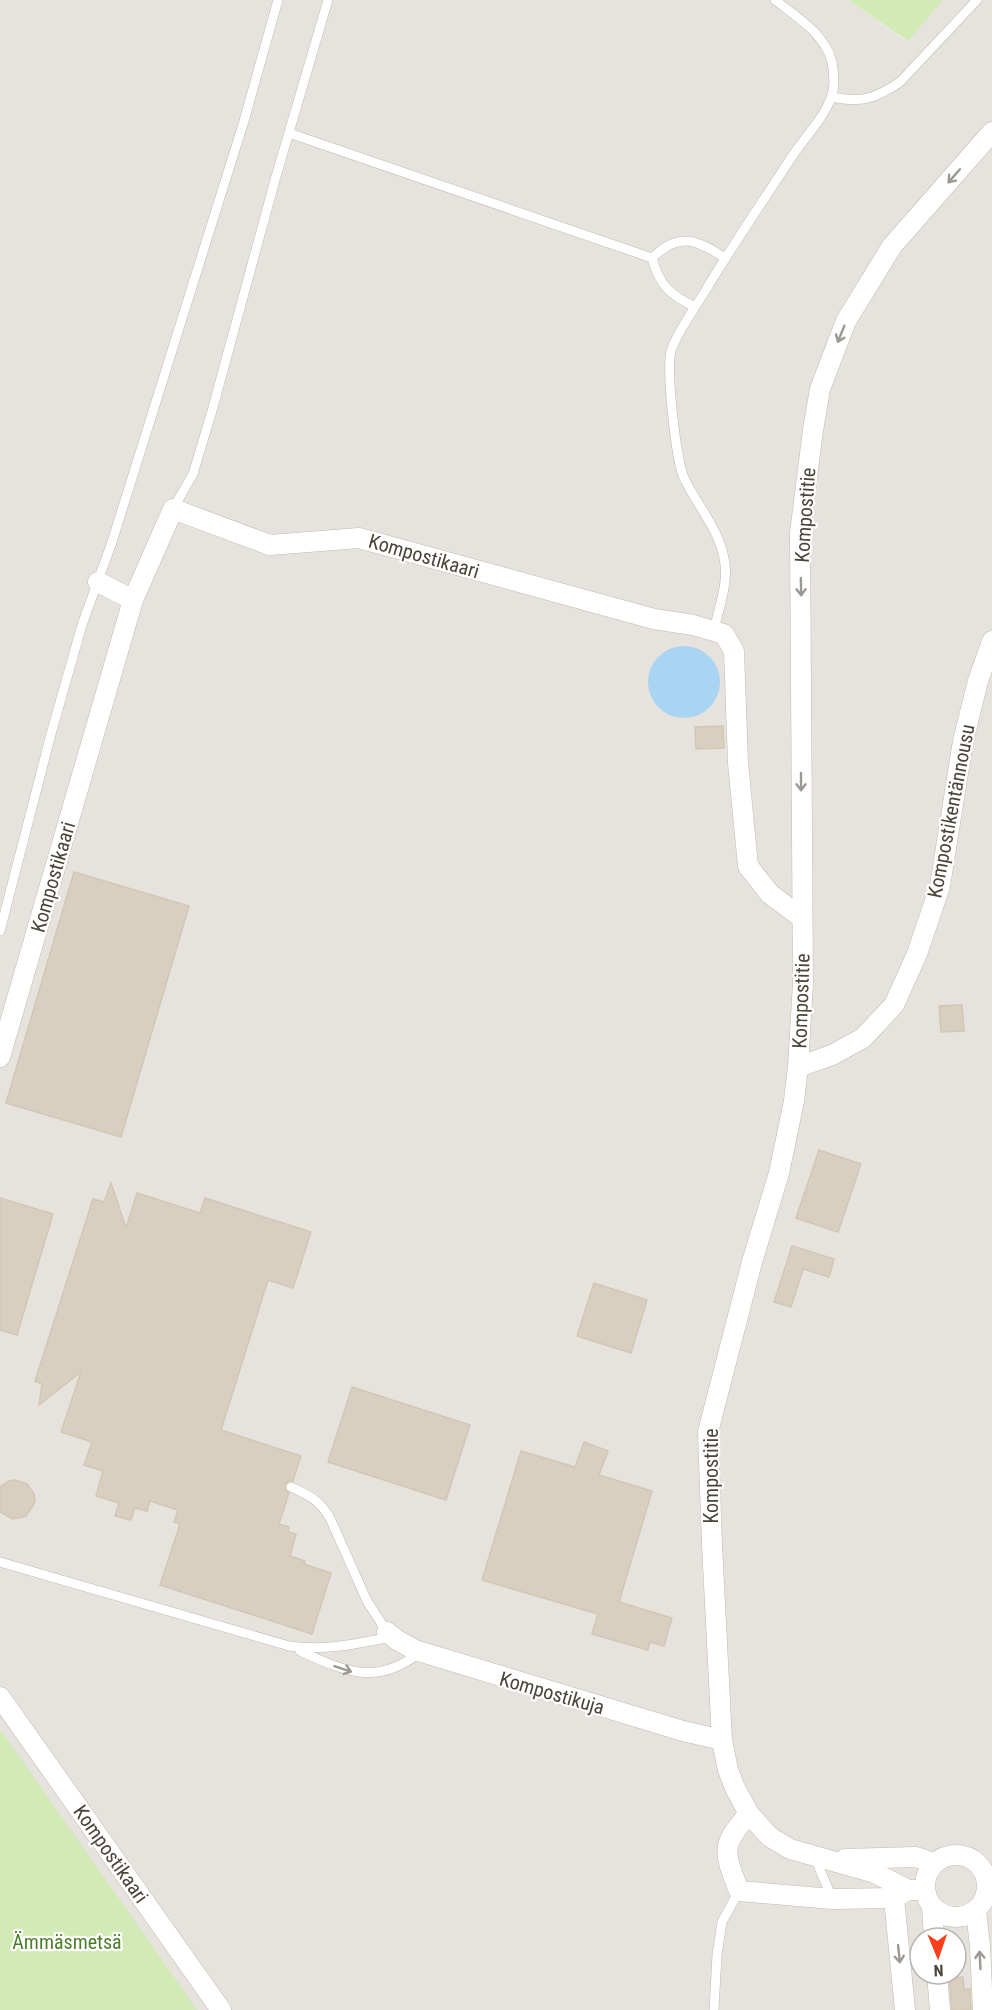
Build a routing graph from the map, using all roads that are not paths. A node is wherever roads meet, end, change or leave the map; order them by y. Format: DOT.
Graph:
graph roads {
  1 [pos="278,0"];
  2 [pos="328,0"];
  3 [pos="775,0"];
  4 [pos="977,0"];
  5 [pos="832,97"];
  6 [pos="992,132"];
  7 [pos="289,133"];
  8 [pos="651,258"];
  9 [pos="725,258"];
  10 [pos="695,307"];
  11 [pos="173,509"];
  12 [pos="98,582"];
  13 [pos="133,600"];
  14 [pos="714,631"];
  15 [pos="992,640"];
  16 [pos="802,918"];
  17 [pos="0,931"];
  18 [pos="0,1057"];
  19 [pos="798,1067"];
  20 [pos="291,1487"];
  21 [pos="0,1562"];
  22 [pos="390,1634"];
  23 [pos="289,1646"];
  24 [pos="420,1652"];
  25 [pos="0,1697"];
  26 [pos="722,1740"];
  27 [pos="749,1814"];
  28 [pos="822,1858"];
  29 [pos="934,1863"];
  30 [pos="986,1864"];
  31 [pos="739,1891"];
  32 [pos="914,1896"];
  33 [pos="832,1899"];
  34 [pos="984,1903"];
  35 [pos="928,1926"];
  36 [pos="938,1986"];
  37 [pos="221,2010"];
  38 [pos="714,2010"];
  39 [pos="904,2010"];
  40 [pos="940,2010"];
  41 [pos="983,2010"];
  1 -- 12 [label="lane"];
  2 -- 7 [label="lane"];
  3 -- 5 [label="lane"];
  4 -- 5 [label="lane"];
  5 -- 9 [label="lane"];
  6 -- 16 [label="street, Kompostitie, one-way"];
  7 -- 8 [label="lane"];
  7 -- 11 [label="lane"];
  8 -- 9 [label="lane"];
  8 -- 10 [label="lane"];
  9 -- 10 [label="lane"];
  10 -- 14 [label="lane"];
  11 -- 13 [label="street, Kompostikaari"];
  11 -- 14 [label="street, Kompostikaari"];
  12 -- 13 [label="street"];
  12 -- 17 [label="lane"];
  13 -- 18 [label="street, Kompostikaari"];
  14 -- 16 [label="street"];
  15 -- 19 [label="street, Kompostikentännousu"];
  16 -- 19 [label="street, Kompostitie"];
  19 -- 26 [label="street, Kompostitie"];
  20 -- 22 [label="lane"];
  21 -- 23 [label="lane"];
  22 -- 23 [label="lane"];
  22 -- 24 [label="street, Kompostikuja"];
  23 -- 24 [label="lane, one-way"];
  24 -- 26 [label="street, Kompostikuja"];
  25 -- 37 [label="street, Kompostikaari"];
  26 -- 27 [label="street, Kompostitie"];
  27 -- 28 [label="street, Kompostitie"];
  27 -- 31 [label="street"];
  28 -- 29 [label="street, Kompostitie"];
  28 -- 32 [label="street, Kompostitie"];
  28 -- 33 [label="lane"];
  29 -- 30 [label="street"];
  29 -- 32 [label="street"];
  30 -- 34 [label="street"];
  31 -- 33 [label="street"];
  31 -- 38 [label="lane"];
  32 -- 33 [label="street"];
  32 -- 34 [label="street"];
  32 -- 35 [label="street"];
  32 -- 39 [label="street, one-way"];
  41 -- 34 [label="street, one-way"];
  36 -- 40 [label="street"];
}
